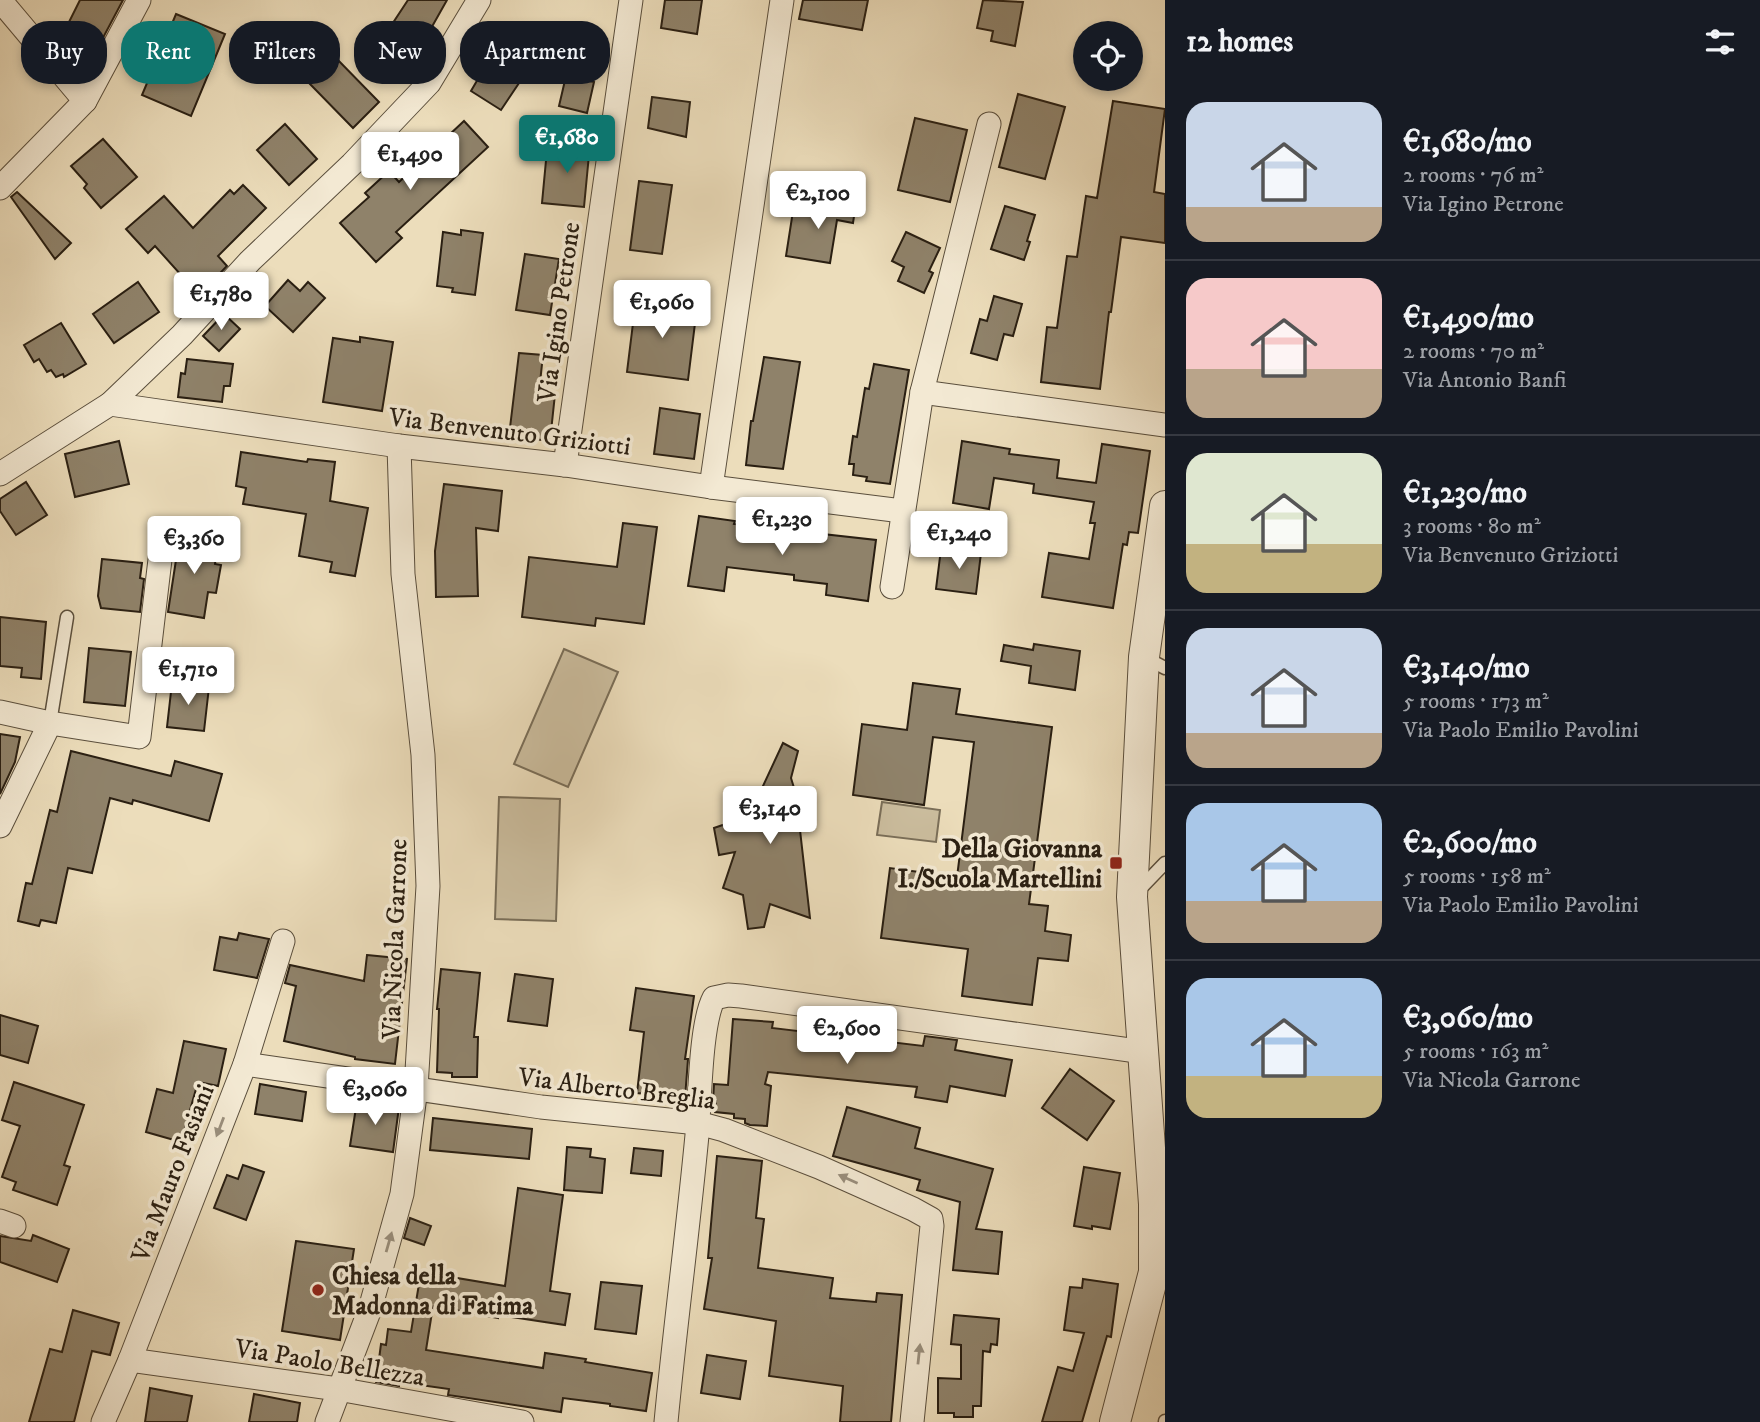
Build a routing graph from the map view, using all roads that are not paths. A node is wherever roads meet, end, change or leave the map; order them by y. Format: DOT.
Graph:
graph roads {
  1 [pos="0,0"];
  2 [pos="139,0"];
  3 [pos="479,0"];
  4 [pos="631,0"];
  5 [pos="782,0"];
  6 [pos="85,101"];
  7 [pos="989,124"];
  8 [pos="0,188"];
  9 [pos="922,391"];
  10 [pos="110,404"];
  11 [pos="1165,425"];
  12 [pos="399,446"];
  13 [pos="565,465"];
  14 [pos="0,474"];
  15 [pos="711,487"];
  16 [pos="1165,506"];
  17 [pos="902,511"];
  18 [pos="161,551"];
  19 [pos="892,587"];
  20 [pos="67,617"];
  21 [pos="1154,662"];
  22 [pos="0,712"];
  23 [pos="50,723"];
  24 [pos="0,826"];
  25 [pos="1165,863"];
  26 [pos="1132,897"];
  27 [pos="283,941"];
  28 [pos="1144,1052"];
  29 [pos="245,1064"];
  30 [pos="416,1088"];
  31 [pos="698,1123"];
  32 [pos="1160,1263"];
  33 [pos="130,1360"];
  34 [pos="338,1389"];
  35 [pos="103,1422"];
  36 [pos="327,1422"];
  37 [pos="522,1422"];
  38 [pos="666,1422"];
  39 [pos="912,1422"];
  40 [pos="1115,1422"];
  1 -- 6 [label="street"];
  2 -- 6 [label="street"];
  3 -- 10 [label="street"];
  4 -- 13 [label="street, Via Igino Petrone"];
  5 -- 15 [label="street"];
  6 -- 8 [label="street"];
  7 -- 9 [label="street"];
  9 -- 11 [label="street"];
  9 -- 17 [label="street"];
  10 -- 12 [label="street, Via Benvenuto Griziotti"];
  10 -- 14 [label="street"];
  12 -- 13 [label="street, Via Benvenuto Griziotti"];
  12 -- 30 [label="street, Via Nicola Garrone"];
  13 -- 15 [label="street, Via Benvenuto Griziotti"];
  15 -- 17 [label="street, Via Benvenuto Griziotti"];
  16 -- 21 [label="street"];
  17 -- 19 [label="street"];
  18 -- 23 [label="street"];
  20 -- 23 [label="lane"];
  21 -- 26 [label="street"];
  22 -- 23 [label="street"];
  23 -- 24 [label="street"];
  25 -- 26 [label="lane"];
  26 -- 28 [label="street"];
  27 -- 29 [label="street, Via Mauro Fasiani"];
  28 -- 31 [label="street"];
  28 -- 32 [label="street"];
  29 -- 30 [label="street, Via Alberto Breglia"];
  29 -- 33 [label="street, Via Mauro Fasiani, one-way"];
  30 -- 31 [label="street, Via Alberto Breglia"];
  34 -- 30 [label="street, Via Nicola Garrone, one-way"];
  31 -- 38 [label="street"];
  39 -- 31 [label="street, Via Alberto Breglia, one-way"];
  32 -- 40 [label="street"];
  33 -- 34 [label="street, Via Paolo Bellezza"];
  33 -- 35 [label="street, Via Mauro Fasiani"];
  34 -- 36 [label="street, Via Nicola Garrone"];
  34 -- 37 [label="street, Via Paolo Bellezza"];
}
